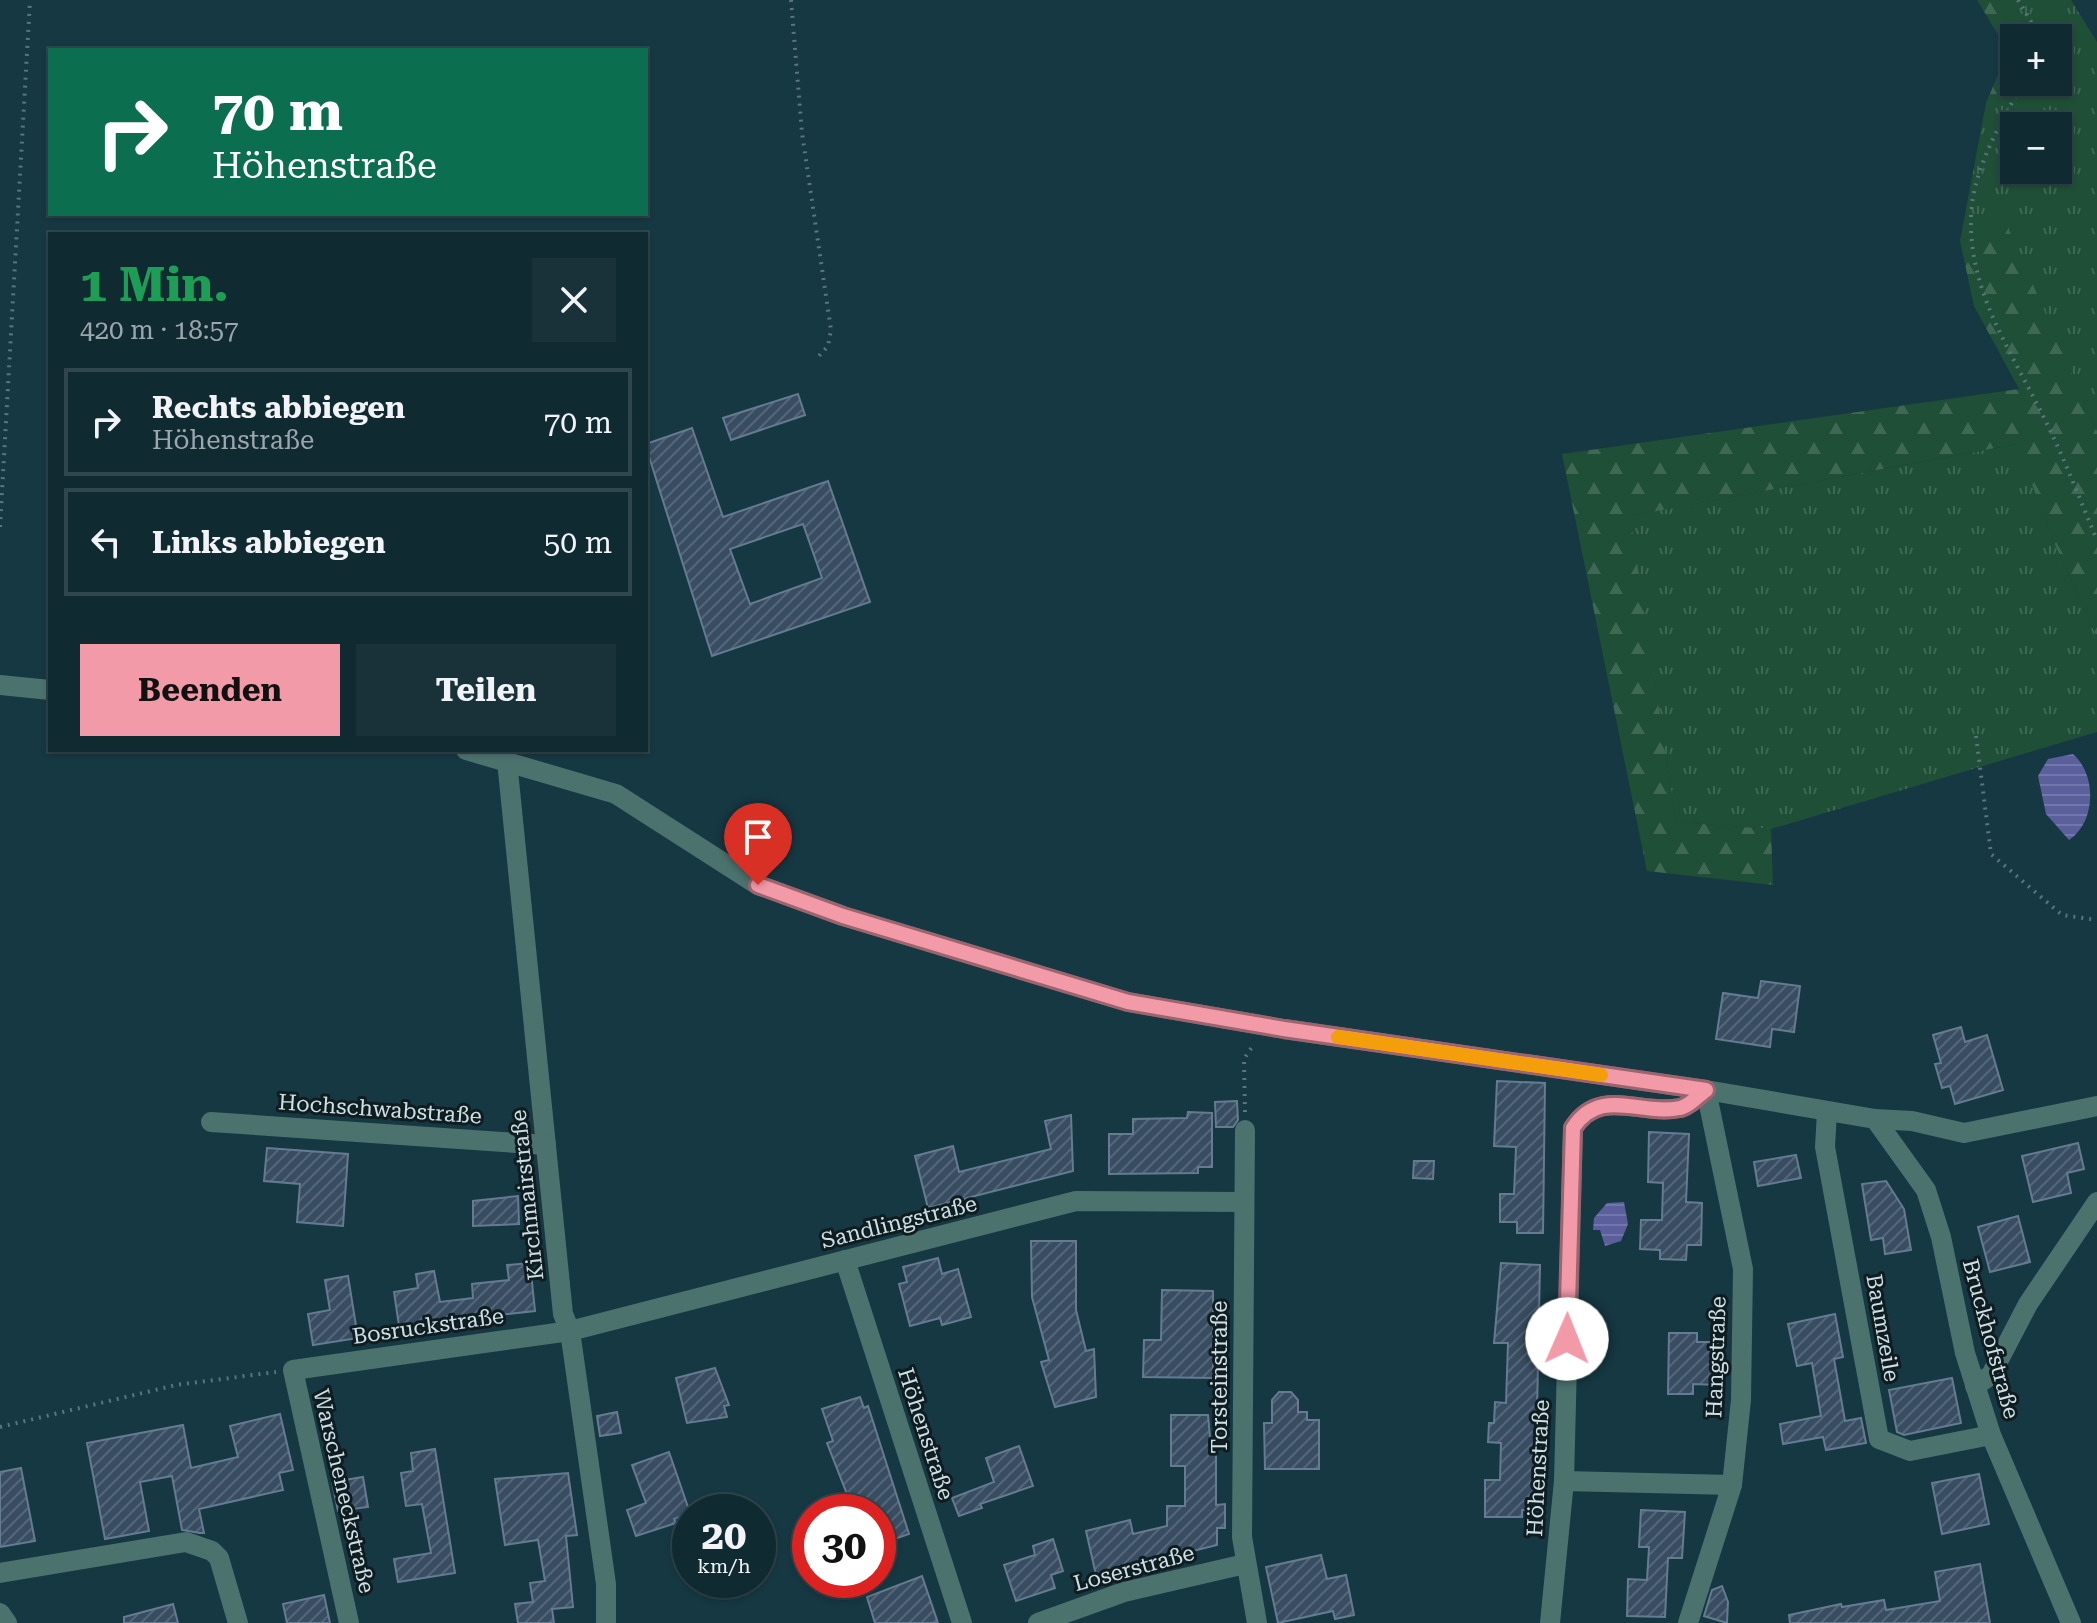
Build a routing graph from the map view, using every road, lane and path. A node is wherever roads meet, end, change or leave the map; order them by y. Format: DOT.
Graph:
graph roads {
  1 [pos="30,0"];
  2 [pos="791,0"];
  3 [pos="2018,0"];
  4 [pos="2032,24"];
  5 [pos="2016,96"];
  6 [pos="818,357"];
  7 [pos="0,527"];
  8 [pos="2097,540"];
  9 [pos="0,685"];
  10 [pos="48,690"];
  11 [pos="1976,736"];
  12 [pos="473,752"];
  13 [pos="507,761"];
  14 [pos="2097,920"];
  15 [pos="1244,1059"];
  16 [pos="1706,1090"];
  17 [pos="2097,1106"];
  18 [pos="1827,1112"];
  19 [pos="1875,1119"];
  20 [pos="211,1122"];
  21 [pos="1245,1130"];
  22 [pos="546,1145"];
  23 [pos="1244,1202"];
  24 [pos="2097,1202"];
  25 [pos="845,1260"];
  26 [pos="570,1331"];
  27 [pos="293,1370"];
  28 [pos="1975,1386"];
  29 [pos="0,1427"];
  30 [pos="1991,1435"];
  31 [pos="1564,1481"];
  32 [pos="1732,1485"];
  33 [pos="1245,1564"];
  34 [pos="0,1573"];
  35 [pos="0,1613"];
  36 [pos="7,1623"];
  37 [pos="238,1623"];
  38 [pos="349,1623"];
  39 [pos="606,1623"];
  40 [pos="962,1623"];
  41 [pos="1038,1623"];
  42 [pos="1257,1623"];
  43 [pos="1550,1623"];
  44 [pos="1688,1623"];
  45 [pos="2071,1623"];
  1 -- 7 [label="path"];
  2 -- 6 [label="path"];
  3 -- 4 [label="path"];
  5 -- 8 [label="path"];
  9 -- 10 [label="street"];
  11 -- 14 [label="path"];
  12 -- 13 [label="street"];
  13 -- 16 [label="street"];
  13 -- 22 [label="street, Kirchmairstraße"];
  15 -- 21 [label="path"];
  16 -- 18 [label="street"];
  16 -- 31 [label="street, Höhenstraße"];
  16 -- 32 [label="street, Hangstraße"];
  17 -- 19 [label="street"];
  18 -- 19 [label="street"];
  18 -- 30 [label="street, Baumzeile"];
  19 -- 28 [label="street, Bruckhofstraße"];
  20 -- 22 [label="street, Hochschwabstraße"];
  21 -- 23 [label="street, Torsteinstraße"];
  22 -- 26 [label="street, Kirchmairstraße"];
  23 -- 25 [label="street, Sandlingstraße"];
  23 -- 33 [label="street, Torsteinstraße"];
  24 -- 28 [label="street"];
  25 -- 26 [label="street, Sandlingstraße"];
  25 -- 40 [label="street, Höhenstraße"];
  26 -- 27 [label="street, Bosruckstraße"];
  26 -- 39 [label="street, Kirchmairstraße"];
  27 -- 29 [label="path"];
  27 -- 38 [label="street, Warscheneckstraße"];
  28 -- 30 [label="street, Bruckhofstraße"];
  30 -- 45 [label="street, Bruckhofstraße"];
  31 -- 32 [label="street"];
  31 -- 43 [label="street, Höhenstraße"];
  32 -- 44 [label="street, Hangstraße"];
  33 -- 41 [label="street, Loserstraße"];
  33 -- 42 [label="street, Torsteinstraße"];
  34 -- 37 [label="street"];
  35 -- 36 [label="street"];
}
